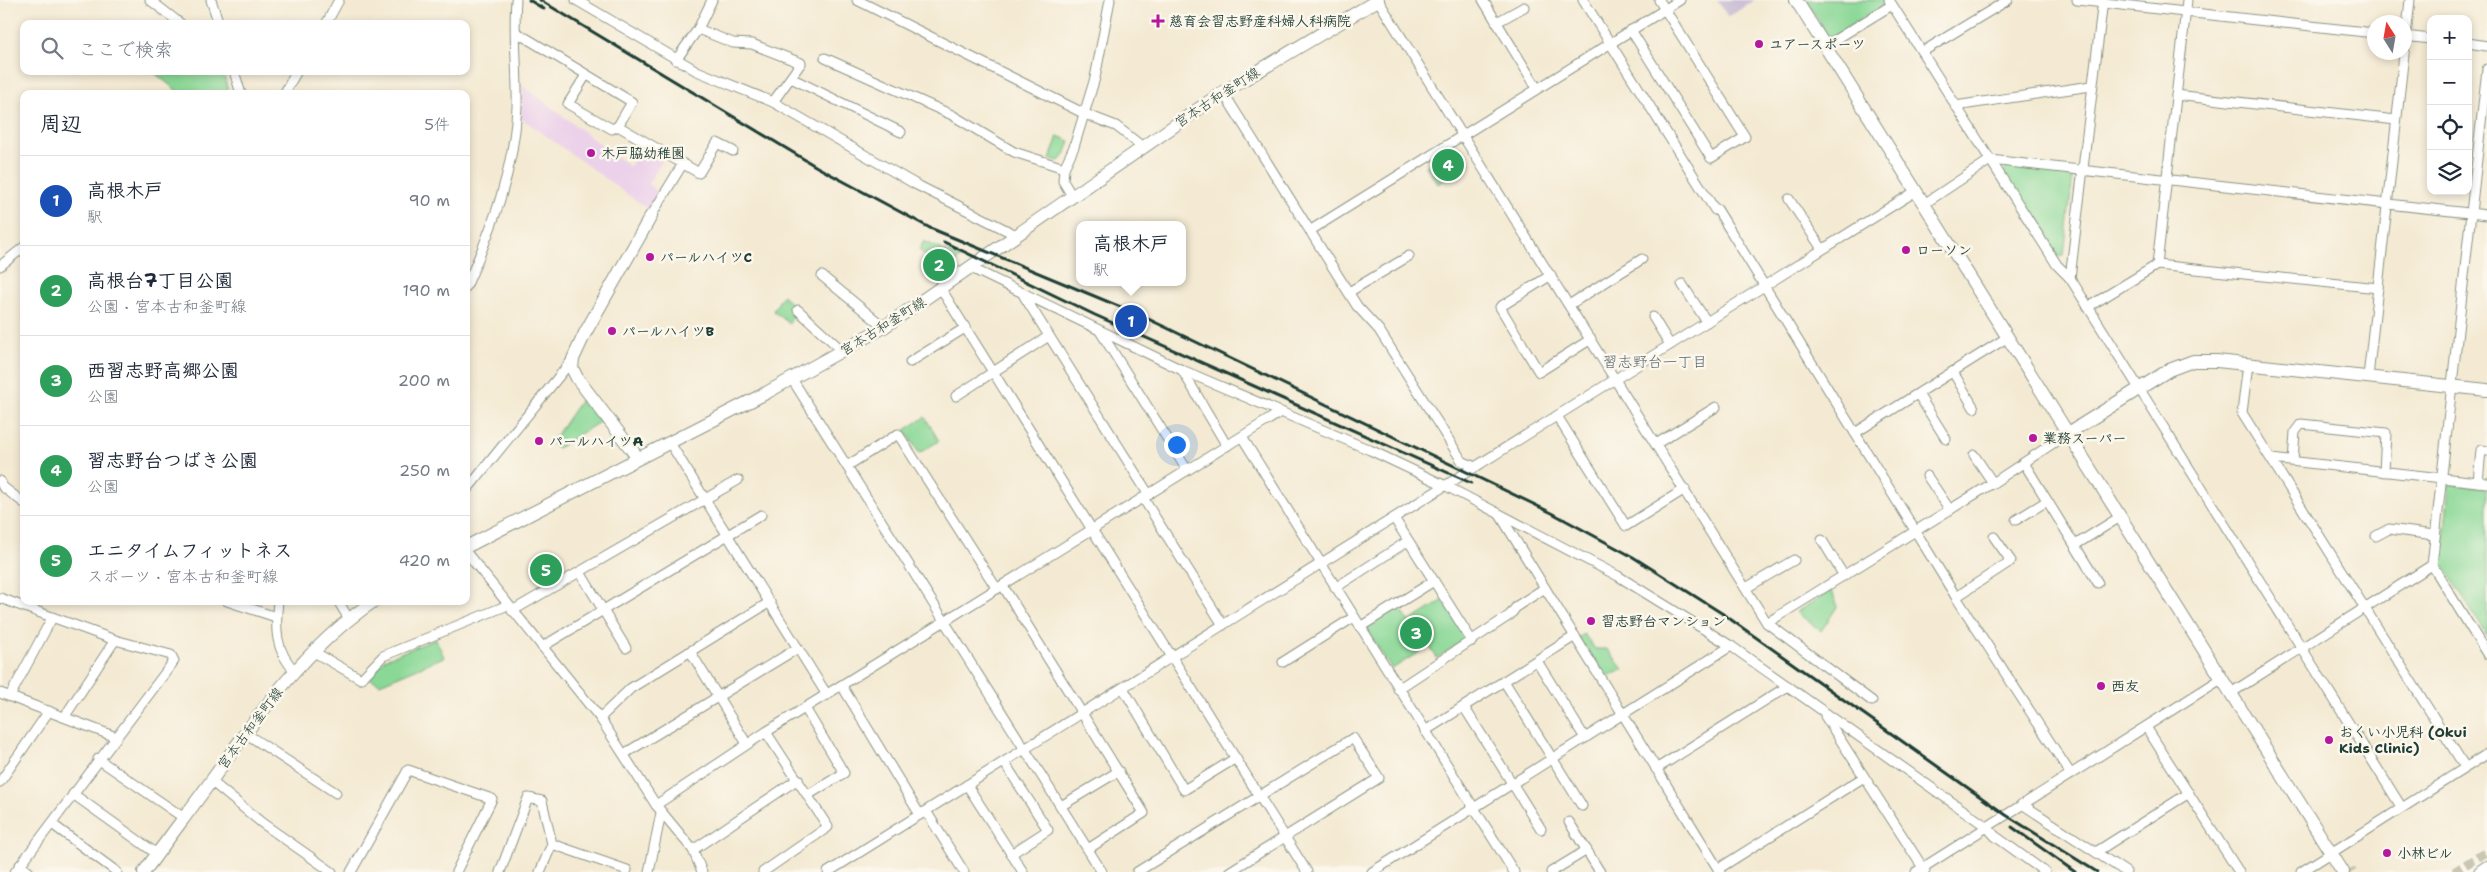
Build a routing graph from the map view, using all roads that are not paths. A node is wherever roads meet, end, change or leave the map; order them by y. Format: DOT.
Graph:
graph roads {
  1 [pos="150,0"];
  2 [pos="210,0"];
  3 [pos="339,0"];
  4 [pos="576,0"];
  5 [pos="712,0"];
  6 [pos="858,0"];
  7 [pos="1110,0"];
  8 [pos="1378,0"];
  9 [pos="1483,0"];
  10 [pos="1582,0"];
  11 [pos="1659,0"];
  12 [pos="1680,0"];
  13 [pos="1796,0"];
  14 [pos="2008,0"];
  15 [pos="2078,0"];
  16 [pos="2186,0"];
  17 [pos="2410,0"];
  18 [pos="514,1"];
  19 [pos="2102,1"];
  20 [pos="1891,2"];
  21 [pos="1524,7"];
  22 [pos="1665,9"];
  23 [pos="2185,12"];
  24 [pos="2408,15"];
  25 [pos="176,20"];
  26 [pos="217,20"];
  27 [pos="328,20"];
  28 [pos="1497,22"];
  29 [pos="698,29"];
  30 [pos="1631,30"];
  31 [pos="516,32"];
  32 [pos="2367,32"];
  33 [pos="2412,37"];
  34 [pos="2427,39"];
  35 [pos="1610,43"];
  36 [pos="2472,44"];
  37 [pos="1825,46"];
  38 [pos="2487,46"];
  39 [pos="1922,52"];
  40 [pos="825,58"];
  41 [pos="676,60"];
  42 [pos="2403,60"];
  43 [pos="2487,69"];
  44 [pos="235,75"];
  45 [pos="295,75"];
  46 [pos="586,75"];
  47 [pos="791,78"];
  48 [pos="2091,86"];
  49 [pos="1537,88"];
  50 [pos="240,90"];
  51 [pos="286,90"];
  52 [pos="1224,92"];
  53 [pos="2176,95"];
  54 [pos="773,102"];
  55 [pos="1955,106"];
  56 [pos="1084,114"];
  57 [pos="2396,120"];
  58 [pos="618,126"];
  59 [pos="902,132"];
  60 [pos="1463,135"];
  61 [pos="1143,147"];
  62 [pos="733,150"];
  63 [pos="1990,160"];
  64 [pos="682,165"];
  65 [pos="1064,168"];
  66 [pos="2082,170"];
  67 [pos="2167,180"];
  68 [pos="1916,191"];
  69 [pos="1072,196"];
  70 [pos="1790,199"];
  71 [pos="1924,204"];
  72 [pos="2387,204"];
  73 [pos="2471,214"];
  74 [pos="2487,215"];
  75 [pos="651,216"];
  76 [pos="1311,230"];
  77 [pos="1016,235"];
  78 [pos="20,250"];
  79 [pos="1822,250"];
  80 [pos="1409,256"];
  81 [pos="1642,259"];
  82 [pos="470,261"];
  83 [pos="476,264"];
  84 [pos="2157,265"];
  85 [pos="0,266"];
  86 [pos="971,268"];
  87 [pos="1551,275"];
  88 [pos="822,276"];
  89 [pos="470,277"];
  90 [pos="2070,278"];
  91 [pos="1682,284"];
  92 [pos="1764,286"];
  93 [pos="2378,288"];
  94 [pos="941,289"];
  95 [pos="1349,292"];
  96 [pos="1024,295"];
  97 [pos="1569,305"];
  98 [pos="2088,307"];
  99 [pos="798,310"];
  100 [pos="1653,317"];
  101 [pos="1707,322"];
  102 [pos="884,327"];
  103 [pos="965,328"];
  104 [pos="1100,331"];
  105 [pos="1049,336"];
  106 [pos="2008,337"];
  107 [pos="1591,340"];
  108 [pos="1670,345"];
  109 [pos="841,352"];
  110 [pos="573,359"];
  111 [pos="910,362"];
  112 [pos="2248,364"];
  113 [pos="1182,370"];
  114 [pos="993,372"];
  115 [pos="1952,372"];
  116 [pos="2368,377"];
  117 [pos="792,379"];
  118 [pos="1616,379"];
  119 [pos="2451,386"];
  120 [pos="2139,388"];
  121 [pos="2487,390"];
  122 [pos="1918,394"];
  123 [pos="956,396"];
  124 [pos="1716,407"];
  125 [pos="1974,408"];
  126 [pos="1280,412"];
  127 [pos="1557,416"];
  128 [pos="1855,433"];
  129 [pos="2067,434"];
  130 [pos="1242,437"];
  131 [pos="1946,439"];
  132 [pos="1656,444"];
  133 [pos="672,446"];
  134 [pos="1227,446"];
  135 [pos="2487,451"];
  136 [pos="1974,455"];
  137 [pos="638,458"];
  138 [pos="2271,459"];
  139 [pos="2292,461"];
  140 [pos="2024,463"];
  141 [pos="847,466"];
  142 [pos="1475,467"];
  143 [pos="1187,470"];
  144 [pos="2384,472"];
  145 [pos="1927,476"];
  146 [pos="2441,478"];
  147 [pos="738,480"];
  148 [pos="0,481"];
  149 [pos="1993,483"];
  150 [pos="2482,483"];
  151 [pos="470,486"];
  152 [pos="1446,486"];
  153 [pos="1685,489"];
  154 [pos="1146,496"];
  155 [pos="705,499"];
  156 [pos="20,500"];
  157 [pos="2047,501"];
  158 [pos="1950,510"];
  159 [pos="761,514"];
  160 [pos="1500,514"];
  161 [pos="2120,517"];
  162 [pos="1394,518"];
  163 [pos="2016,520"];
  164 [pos="1092,530"];
  165 [pos="1916,531"];
  166 [pos="727,535"];
  167 [pos="2434,535"];
  168 [pos="2376,536"];
  169 [pos="1994,537"];
  170 [pos="1408,540"];
  171 [pos="1822,540"];
  172 [pos="2075,544"];
  173 [pos="470,545"];
  174 [pos="470,557"];
  175 [pos="1794,560"];
  176 [pos="1320,564"];
  177 [pos="2432,565"];
  178 [pos="580,572"];
  179 [pos="1844,576"];
  180 [pos="1434,581"];
  181 [pos="2098,583"];
  182 [pos="1000,587"];
  183 [pos="1335,588"];
  184 [pos="1545,588"];
  185 [pos="1746,588"];
  186 [pos="1956,597"];
  187 [pos="0,598"];
  188 [pos="770,602"];
  189 [pos="239,605"];
  190 [pos="278,605"];
  191 [pos="340,605"];
  192 [pos="368,605"];
  193 [pos="2364,606"];
  194 [pos="510,608"];
  195 [pos="603,610"];
  196 [pos="276,617"];
  197 [pos="1354,617"];
  198 [pos="52,618"];
  199 [pos="349,619"];
  200 [pos="945,622"];
  201 [pos="1767,623"];
  202 [pos="1223,625"];
  203 [pos="1360,627"];
  204 [pos="1575,636"];
  205 [pos="115,640"];
  206 [pos="1472,641"];
  207 [pos="1731,646"];
  208 [pos="542,647"];
  209 [pos="2302,647"];
  210 [pos="626,648"];
  211 [pos="798,648"];
  212 [pos="690,651"];
  213 [pos="314,652"];
  214 [pos="2487,654"];
  215 [pos="1172,657"];
  216 [pos="1537,661"];
  217 [pos="1283,662"];
  218 [pos="295,671"];
  219 [pos="2222,679"];
  220 [pos="1504,682"];
  221 [pos="842,686"];
  222 [pos="1788,686"];
  223 [pos="1123,688"];
  224 [pos="1398,689"];
  225 [pos="0,693"];
  226 [pos="2231,693"];
  227 [pos="827,695"];
  228 [pos="10,696"];
  229 [pos="718,697"];
  230 [pos="1872,701"];
  231 [pos="1464,707"];
  232 [pos="805,708"];
  233 [pos="49,711"];
  234 [pos="1823,711"];
  235 [pos="1082,713"];
  236 [pos="1623,714"];
  237 [pos="65,716"];
  238 [pos="600,718"];
  239 [pos="2146,727"];
  240 [pos="1425,731"];
  241 [pos="766,732"];
  242 [pos="245,733"];
  243 [pos="116,737"];
  244 [pos="1585,738"];
  245 [pos="747,744"];
  246 [pos="1025,749"];
  247 [pos="624,754"];
  248 [pos="2487,754"];
  249 [pos="1236,758"];
  250 [pos="98,759"];
  251 [pos="1552,759"];
  252 [pos="1004,762"];
  253 [pos="2466,767"];
  254 [pos="1656,769"];
  255 [pos="1119,771"];
  256 [pos="2070,773"];
  257 [pos="1864,777"];
  258 [pos="798,779"];
  259 [pos="211,781"];
  260 [pos="0,782"];
  261 [pos="1512,784"];
  262 [pos="967,785"];
  263 [pos="336,793"];
  264 [pos="2189,793"];
  265 [pos="73,794"];
  266 [pos="808,795"];
  267 [pos="1259,796"];
  268 [pos="2022,804"];
  269 [pos="1061,806"];
  270 [pos="1582,806"];
  271 [pos="1474,808"];
  272 [pos="2402,808"];
  273 [pos="658,809"];
  274 [pos="923,813"];
  275 [pos="184,818"];
  276 [pos="1570,822"];
  277 [pos="52,824"];
  278 [pos="1987,827"];
  279 [pos="1541,829"];
  280 [pos="1285,837"];
  281 [pos="552,844"];
  282 [pos="1088,849"];
  283 [pos="693,850"];
  284 [pos="1587,850"];
  285 [pos="2096,852"];
  286 [pos="157,854"];
  287 [pos="1011,854"];
  288 [pos="2331,854"];
  289 [pos="2487,867"];
  290 [pos="18,869"];
  291 [pos="1719,870"];
  292 [pos="1921,871"];
  293 [pos="29,872"];
  294 [pos="117,872"];
  295 [pos="144,872"];
  296 [pos="332,872"];
  297 [pos="350,872"];
  298 [pos="456,872"];
  299 [pos="500,872"];
  300 [pos="540,872"];
  301 [pos="626,872"];
  302 [pos="649,872"];
  303 [pos="702,872"];
  304 [pos="763,872"];
  305 [pos="828,872"];
  306 [pos="964,872"];
  307 [pos="1023,872"];
  308 [pos="1102,872"];
  309 [pos="1137,872"];
  310 [pos="1229,872"];
  311 [pos="1307,872"];
  312 [pos="1372,872"];
  313 [pos="1514,872"];
  314 [pos="1551,872"];
  315 [pos="1600,872"];
  316 [pos="2045,872"];
  317 [pos="2126,872"];
  318 [pos="2239,872"];
  319 [pos="2301,872"];
  320 [pos="2343,872"];
  321 [pos="2480,872"];
  1 -- 25 [label="street"];
  2 -- 26 [label="street"];
  3 -- 27 [label="street"];
  4 -- 41 [label="street"];
  5 -- 29 [label="street"];
  6 -- 56 [label="street"];
  7 -- 56 [label="street"];
  8 -- 52 [label="street, 宮本古和釜町線"];
  8 -- 60 [label="street"];
  9 -- 28 [label="street"];
  10 -- 35 [label="street"];
  11 -- 22 [label="street"];
  12 -- 22 [label="street"];
  13 -- 37 [label="street"];
  14 -- 39 [label="street"];
  15 -- 19 [label="street"];
  16 -- 23 [label="street"];
  17 -- 24 [label="street"];
  18 -- 31 [label="street"];
  19 -- 23 [label="street"];
  19 -- 48 [label="street"];
  20 -- 37 [label="street"];
  20 -- 39 [label="street"];
  21 -- 28 [label="street"];
  22 -- 30 [label="street"];
  22 -- 30 [label="street"];
  23 -- 32 [label="street"];
  23 -- 53 [label="street"];
  28 -- 49 [label="street"];
  29 -- 41 [label="street"];
  29 -- 47 [label="street"];
  30 -- 35 [label="street"];
  31 -- 46 [label="street"];
  31 -- 83 [label="street"];
  33 -- 34 [label="street"];
  35 -- 49 [label="street"];
  35 -- 92 [label="street"];
  36 -- 38 [label="street"];
  37 -- 68 [label="street"];
  39 -- 55 [label="street"];
  40 -- 65 [label="street"];
  41 -- 54 [label="street"];
  42 -- 57 [label="street"];
  43 -- 73 [label="street"];
  44 -- 50 [label="street"];
  45 -- 51 [label="street"];
  46 -- 58 [label="street"];
  46 -- 58 [label="street"];
  47 -- 54 [label="street"];
  47 -- 59 [label="street"];
  48 -- 55 [label="street"];
  48 -- 66 [label="street"];
  49 -- 60 [label="street"];
  52 -- 61 [label="street, 宮本古和釜町線"];
  52 -- 76 [label="street"];
  53 -- 57 [label="street"];
  53 -- 67 [label="street"];
  54 -- 77 [label="street"];
  55 -- 63 [label="street"];
  56 -- 61 [label="street"];
  56 -- 65 [label="street"];
  57 -- 72 [label="street"];
  58 -- 64 [label="street"];
  60 -- 76 [label="street"];
  60 -- 87 [label="street"];
  61 -- 69 [label="street, 宮本古和釜町線"];
  62 -- 64 [label="street"];
  63 -- 66 [label="street"];
  63 -- 71 [label="street"];
  63 -- 90 [label="street"];
  64 -- 75 [label="street"];
  65 -- 69 [label="street"];
  66 -- 67 [label="street"];
  66 -- 90 [label="street"];
  67 -- 72 [label="street"];
  67 -- 84 [label="street"];
  68 -- 71 [label="street"];
  68 -- 79 [label="street"];
  69 -- 77 [label="street, 宮本古和釜町線"];
  70 -- 79 [label="street"];
  71 -- 106 [label="street"];
  72 -- 73 [label="street"];
  72 -- 93 [label="street"];
  73 -- 74 [label="street"];
  73 -- 119 [label="street"];
  75 -- 110 [label="street"];
  76 -- 95 [label="street"];
  77 -- 86 [label="street, 宮本古和釜町線"];
  78 -- 85 [label="street"];
  79 -- 92 [label="street"];
  80 -- 95 [label="street"];
  81 -- 97 [label="street"];
  82 -- 83 [label="street"];
  83 -- 89 [label="street"];
  84 -- 93 [label="street"];
  84 -- 98 [label="street"];
  86 -- 94 [label="street, 宮本古和釜町線"];
  86 -- 96 [label="street"];
  87 -- 97 [label="street"];
  87 -- 107 [label="street"];
  88 -- 102 [label="street"];
  90 -- 98 [label="street"];
  91 -- 101 [label="street"];
  92 -- 101 [label="street"];
  92 -- 128 [label="street"];
  93 -- 116 [label="street"];
  94 -- 102 [label="street, 宮本古和釜町線"];
  94 -- 103 [label="street"];
  95 -- 142 [label="street"];
  96 -- 104 [label="street"];
  96 -- 105 [label="street"];
  97 -- 107 [label="street"];
  98 -- 120 [label="street"];
  99 -- 109 [label="street"];
  100 -- 108 [label="street"];
  101 -- 108 [label="street"];
  102 -- 109 [label="street, 宮本古和釜町線"];
  103 -- 111 [label="street"];
  103 -- 114 [label="street"];
  104 -- 113 [label="street"];
  104 -- 143 [label="street"];
  105 -- 114 [label="street"];
  105 -- 154 [label="street"];
  106 -- 115 [label="street"];
  106 -- 129 [label="street"];
  107 -- 118 [label="street"];
  108 -- 118 [label="street"];
  109 -- 117 [label="street, 宮本古和釜町線"];
  110 -- 137 [label="street"];
  110 -- 151 [label="street"];
  112 -- 116 [label="street"];
  112 -- 120 [label="street"];
  112 -- 138 [label="street"];
  113 -- 126 [label="street"];
  113 -- 134 [label="street"];
  114 -- 123 [label="street"];
  114 -- 164 [label="street"];
  115 -- 122 [label="street"];
  115 -- 125 [label="street"];
  116 -- 119 [label="street"];
  117 -- 133 [label="street, 宮本古和釜町線"];
  117 -- 141 [label="street"];
  118 -- 127 [label="street"];
  118 -- 132 [label="street"];
  119 -- 121 [label="street"];
  119 -- 146 [label="street"];
  120 -- 129 [label="street"];
  120 -- 209 [label="street"];
  122 -- 128 [label="street"];
  122 -- 131 [label="street"];
  124 -- 132 [label="street"];
  126 -- 130 [label="street"];
  126 -- 152 [label="street"];
  127 -- 142 [label="street"];
  127 -- 153 [label="street"];
  128 -- 165 [label="street"];
  129 -- 140 [label="street"];
  129 -- 161 [label="street"];
  130 -- 134 [label="street"];
  130 -- 176 [label="street"];
  132 -- 153 [label="street"];
  133 -- 137 [label="street, 宮本古和釜町線"];
  133 -- 155 [label="street"];
  134 -- 143 [label="street"];
  135 -- 150 [label="street"];
  136 -- 149 [label="street"];
  137 -- 173 [label="street, 宮本古和釜町線"];
  138 -- 139 [label="street"];
  138 -- 193 [label="street"];
  139 -- 144 [label="street"];
  139 -- 144 [label="street"];
  140 -- 149 [label="street"];
  140 -- 157 [label="street"];
  141 -- 182 [label="street"];
  141 -- 200 [label="street"];
  142 -- 152 [label="street"];
  143 -- 154 [label="street"];
  144 -- 146 [label="street"];
  145 -- 158 [label="street"];
  146 -- 150 [label="street"];
  146 -- 167 [label="street"];
  147 -- 155 [label="street"];
  148 -- 156 [label="street"];
  149 -- 158 [label="street"];
  152 -- 160 [label="street"];
  152 -- 162 [label="street"];
  153 -- 185 [label="street"];
  154 -- 164 [label="street"];
  154 -- 202 [label="street"];
  155 -- 166 [label="street"];
  155 -- 178 [label="street"];
  157 -- 163 [label="street"];
  157 -- 172 [label="street"];
  158 -- 165 [label="street"];
  159 -- 166 [label="street"];
  160 -- 184 [label="street"];
  160 -- 207 [label="street"];
  161 -- 172 [label="street"];
  161 -- 219 [label="street"];
  162 -- 170 [label="street"];
  162 -- 176 [label="street"];
  164 -- 182 [label="street"];
  164 -- 215 [label="street"];
  165 -- 179 [label="street"];
  165 -- 186 [label="street"];
  166 -- 188 [label="street"];
  166 -- 195 [label="street"];
  167 -- 168 [label="street"];
  167 -- 177 [label="street"];
  169 -- 186 [label="street"];
  170 -- 180 [label="street"];
  170 -- 183 [label="street"];
  171 -- 179 [label="street"];
  172 -- 181 [label="street"];
  174 -- 194 [label="street"];
  175 -- 185 [label="street"];
  176 -- 183 [label="street"];
  176 -- 202 [label="street"];
  177 -- 193 [label="street"];
  177 -- 214 [label="street"];
  178 -- 194 [label="street"];
  178 -- 195 [label="street"];
  179 -- 201 [label="street"];
  180 -- 203 [label="street"];
  180 -- 206 [label="street"];
  182 -- 200 [label="street"];
  182 -- 235 [label="street"];
  183 -- 197 [label="street"];
  184 -- 204 [label="street"];
  184 -- 206 [label="street"];
  185 -- 201 [label="street"];
  186 -- 256 [label="street"];
  187 -- 198 [label="street"];
  188 -- 211 [label="street"];
  188 -- 212 [label="street"];
  189 -- 196 [label="street"];
  190 -- 196 [label="street"];
  191 -- 199 [label="street"];
  192 -- 199 [label="street, 宮本古和釜町線"];
  193 -- 209 [label="street"];
  193 -- 253 [label="street"];
  194 -- 208 [label="street"];
  194 -- 213 [label="street"];
  195 -- 208 [label="street"];
  195 -- 210 [label="street"];
  196 -- 218 [label="street"];
  197 -- 203 [label="street"];
  197 -- 217 [label="street"];
  198 -- 205 [label="street"];
  198 -- 228 [label="street"];
  199 -- 213 [label="street, 宮本古和釜町線"];
  200 -- 221 [label="street"];
  200 -- 246 [label="street"];
  201 -- 230 [label="street"];
  202 -- 215 [label="street"];
  203 -- 224 [label="street"];
  204 -- 216 [label="street"];
  204 -- 236 [label="street"];
  205 -- 237 [label="street"];
  205 -- 243 [label="street"];
  206 -- 224 [label="street"];
  207 -- 222 [label="street"];
  207 -- 236 [label="street"];
  208 -- 238 [label="street"];
  209 -- 226 [label="street"];
  209 -- 272 [label="street"];
  211 -- 227 [label="street"];
  211 -- 229 [label="street"];
  212 -- 229 [label="street"];
  212 -- 238 [label="street"];
  213 -- 218 [label="street, 宮本古和釜町線"];
  215 -- 223 [label="street"];
  215 -- 249 [label="street"];
  216 -- 220 [label="street"];
  216 -- 244 [label="street"];
  218 -- 242 [label="street, 宮本古和釜町線"];
  219 -- 226 [label="street"];
  219 -- 239 [label="street"];
  220 -- 231 [label="street"];
  220 -- 251 [label="street"];
  221 -- 227 [label="street"];
  221 -- 274 [label="street"];
  222 -- 234 [label="street"];
  222 -- 254 [label="street"];
  223 -- 235 [label="street"];
  223 -- 249 [label="street"];
  224 -- 240 [label="street"];
  225 -- 228 [label="street"];
  226 -- 288 [label="street"];
  227 -- 232 [label="street"];
  228 -- 233 [label="street"];
  229 -- 245 [label="street"];
  229 -- 247 [label="street"];
  231 -- 240 [label="street"];
  231 -- 261 [label="street"];
  232 -- 241 [label="street"];
  232 -- 266 [label="street"];
  233 -- 237 [label="street"];
  233 -- 260 [label="street"];
  234 -- 257 [label="street"];
  234 -- 278 [label="street"];
  235 -- 246 [label="street"];
  235 -- 255 [label="street"];
  236 -- 244 [label="street"];
  236 -- 254 [label="street"];
  237 -- 243 [label="street"];
  238 -- 247 [label="street"];
  239 -- 256 [label="street"];
  239 -- 264 [label="street"];
  240 -- 271 [label="street"];
  241 -- 245 [label="street"];
  241 -- 258 [label="street"];
  242 -- 259 [label="street, 宮本古和釜町線"];
  242 -- 263 [label="street"];
  243 -- 250 [label="street"];
  244 -- 251 [label="street"];
  245 -- 273 [label="street"];
  246 -- 252 [label="street"];
  246 -- 269 [label="street"];
  247 -- 273 [label="street"];
  248 -- 253 [label="street"];
  249 -- 267 [label="street"];
  250 -- 265 [label="street"];
  250 -- 275 [label="street"];
  251 -- 261 [label="street"];
  251 -- 270 [label="street"];
  252 -- 262 [label="street"];
  252 -- 287 [label="street"];
  253 -- 272 [label="street"];
  254 -- 291 [label="street"];
  255 -- 269 [label="street"];
  255 -- 282 [label="street"];
  256 -- 268 [label="street"];
  257 -- 291 [label="street"];
  257 -- 292 [label="street"];
  258 -- 266 [label="street"];
  258 -- 283 [label="street"];
  259 -- 275 [label="street, 宮本古和釜町線"];
  259 -- 296 [label="street"];
  261 -- 271 [label="street"];
  261 -- 279 [label="street"];
  262 -- 274 [label="street"];
  262 -- 287 [label="street"];
  264 -- 285 [label="street"];
  264 -- 318 [label="street"];
  265 -- 277 [label="street"];
  265 -- 286 [label="street"];
  266 -- 304 [label="street"];
  267 -- 280 [label="street"];
  267 -- 280 [label="street"];
  267 -- 309 [label="street"];
  268 -- 278 [label="street"];
  268 -- 285 [label="street"];
  269 -- 282 [label="street"];
  271 -- 312 [label="street"];
  271 -- 313 [label="street"];
  272 -- 288 [label="street"];
  273 -- 283 [label="street"];
  273 -- 302 [label="street"];
  274 -- 305 [label="street"];
  274 -- 306 [label="street"];
  275 -- 286 [label="street, 宮本古和釜町線"];
  276 -- 284 [label="street"];
  277 -- 290 [label="street"];
  277 -- 294 [label="street"];
  278 -- 292 [label="street"];
  278 -- 316 [label="street"];
  280 -- 310 [label="street"];
  280 -- 311 [label="street"];
  281 -- 299 [label="street"];
  281 -- 300 [label="street"];
  281 -- 301 [label="street"];
  282 -- 308 [label="street"];
  283 -- 303 [label="street"];
  284 -- 314 [label="street"];
  284 -- 315 [label="street"];
  285 -- 317 [label="street"];
  286 -- 295 [label="street, 宮本古和釜町線"];
  287 -- 307 [label="street"];
  288 -- 319 [label="street"];
  288 -- 320 [label="street"];
  289 -- 321 [label="street"];
  290 -- 293 [label="street"];
  297 -- 298 [label="street"];
}
